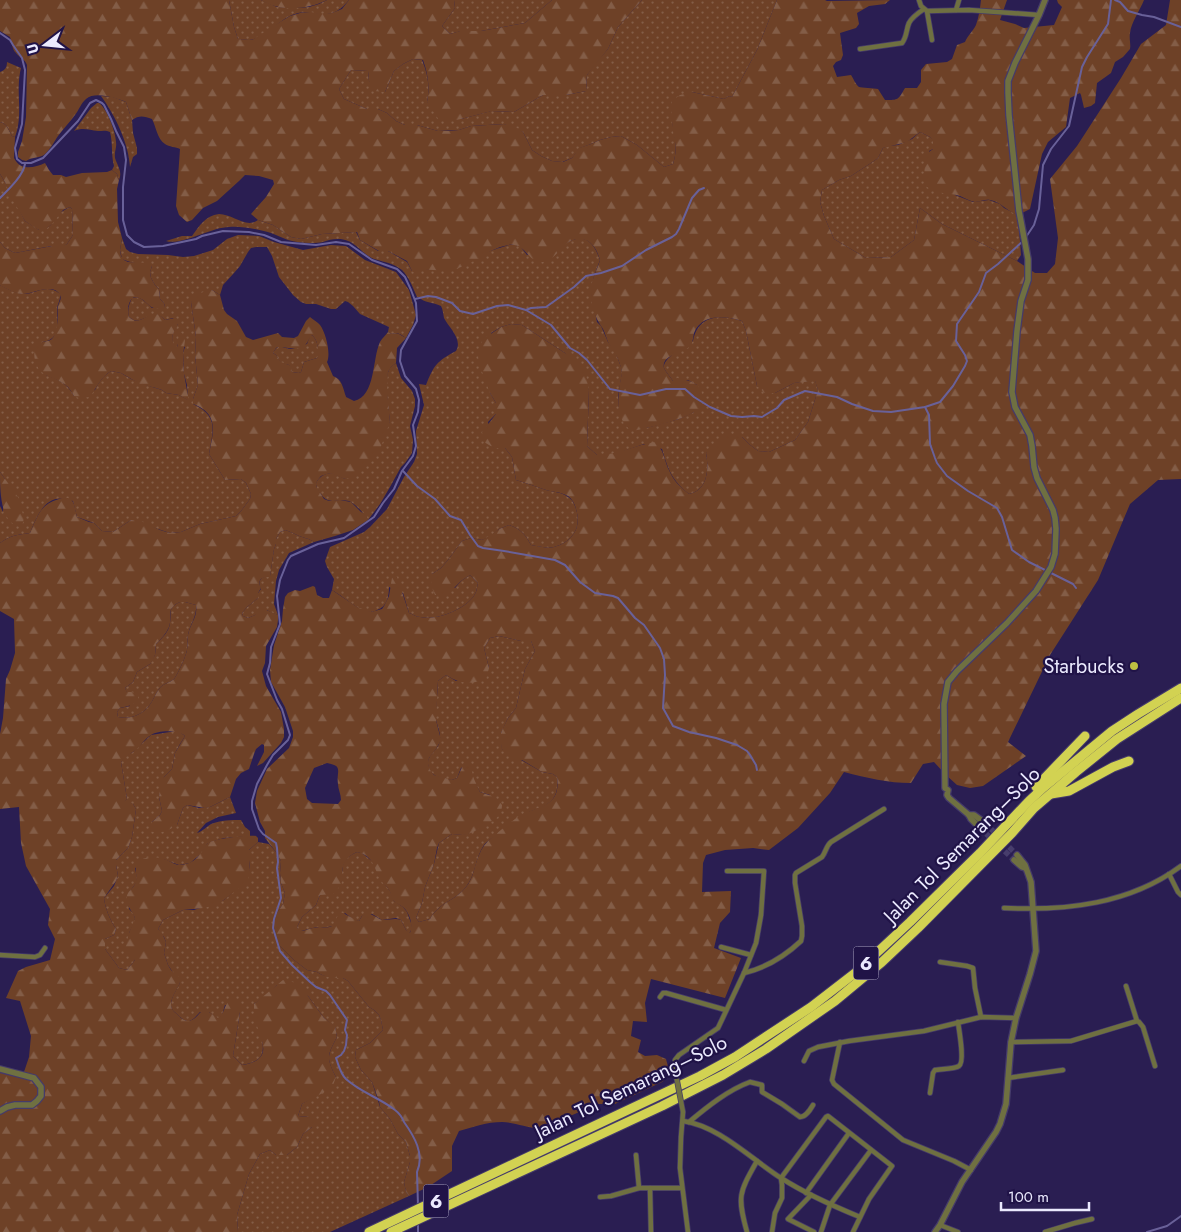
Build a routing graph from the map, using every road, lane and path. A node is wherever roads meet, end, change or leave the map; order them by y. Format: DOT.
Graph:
graph roads {
  1 [pos="919,0"];
  2 [pos="959,0"];
  3 [pos="1045,0"];
  4 [pos="926,10"];
  5 [pos="956,10"];
  6 [pos="1039,15"];
  7 [pos="932,40"];
  8 [pos="860,49"];
  9 [pos="1181,688"];
  10 [pos="1181,698"];
  11 [pos="1085,736"];
  12 [pos="1128,761"];
  13 [pos="1051,794"];
  14 [pos="884,809"];
  15 [pos="1012,819"];
  16 [pos="982,826"];
  17 [pos="1016,858"];
  18 [pos="1181,866"];
  19 [pos="727,871"];
  20 [pos="1168,874"];
  21 [pos="1181,895"];
  22 [pos="1004,908"];
  23 [pos="1034,909"];
  24 [pos="721,947"];
  25 [pos="44,948"];
  26 [pos="0,955"];
  27 [pos="751,955"];
  28 [pos="940,962"];
  29 [pos="744,973"];
  30 [pos="1126,986"];
  31 [pos="660,997"];
  32 [pos="726,1010"];
  33 [pos="982,1017"];
  34 [pos="1016,1018"];
  35 [pos="1137,1021"];
  36 [pos="958,1022"];
  37 [pos="840,1042"];
  38 [pos="1011,1042"];
  39 [pos="804,1061"];
  40 [pos="1154,1066"];
  41 [pos="0,1069"];
  42 [pos="1063,1070"];
  43 [pos="1008,1078"];
  44 [pos="930,1093"];
  45 [pos="813,1105"];
  46 [pos="0,1111"];
  47 [pos="686,1122"];
  48 [pos="849,1133"];
  49 [pos="871,1150"];
  50 [pos="636,1155"];
  51 [pos="757,1161"];
  52 [pos="971,1170"];
  53 [pos="781,1178"];
  54 [pos="639,1188"];
  55 [pos="650,1188"];
  56 [pos="682,1188"];
  57 [pos="808,1194"];
  58 [pos="600,1197"];
  59 [pos="830,1205"];
  60 [pos="860,1217"];
  61 [pos="1092,1219"];
  62 [pos="940,1225"];
  63 [pos="370,1232"];
  64 [pos="391,1232"];
  65 [pos="651,1232"];
  66 [pos="688,1232"];
  67 [pos="747,1232"];
  68 [pos="772,1232"];
  69 [pos="814,1232"];
  70 [pos="821,1232"];
  71 [pos="853,1232"];
  72 [pos="935,1232"];
  73 [pos="958,1232"];
  74 [pos="1045,1232"];
  1 -- 4 [label="street"];
  2 -- 5 [label="street"];
  3 -- 6 [label="street"];
  4 -- 5 [label="street"];
  4 -- 7 [label="street"];
  4 -- 8 [label="street"];
  5 -- 6 [label="street"];
  6 -- 16 [label="street"];
  9 -- 15 [label="highway, Jalan Tol Semarang–Solo / 6"];
  10 -- 13 [label="highway, Jalan Tol Semarang–Solo / 6"];
  11 -- 15 [label="highway"];
  12 -- 13 [label="highway"];
  13 -- 64 [label="highway, Jalan Tol Semarang–Solo / 6"];
  14 -- 29 [label="street"];
  15 -- 63 [label="highway, Jalan Tol Semarang–Solo / 6"];
  17 -- 23 [label="street"];
  18 -- 20 [label="street"];
  19 -- 27 [label="street"];
  20 -- 21 [label="street"];
  20 -- 23 [label="street"];
  22 -- 23 [label="street"];
  23 -- 34 [label="street"];
  24 -- 27 [label="street"];
  25 -- 26 [label="street"];
  27 -- 29 [label="street"];
  28 -- 33 [label="street"];
  29 -- 32 [label="street"];
  30 -- 35 [label="street"];
  31 -- 32 [label="street"];
  32 -- 47 [label="street, bridge"];
  33 -- 34 [label="street"];
  33 -- 36 [label="street"];
  34 -- 38 [label="street"];
  35 -- 38 [label="street"];
  35 -- 40 [label="street"];
  36 -- 37 [label="street"];
  36 -- 44 [label="street"];
  37 -- 39 [label="street"];
  37 -- 52 [label="street"];
  38 -- 43 [label="street"];
  41 -- 46 [label="street"];
  42 -- 43 [label="street"];
  43 -- 52 [label="street"];
  45 -- 47 [label="street"];
  47 -- 51 [label="street"];
  47 -- 56 [label="street"];
  48 -- 49 [label="street"];
  48 -- 53 [label="street"];
  48 -- 57 [label="street"];
  49 -- 59 [label="street"];
  49 -- 60 [label="street"];
  50 -- 54 [label="street"];
  51 -- 53 [label="street"];
  51 -- 67 [label="street"];
  52 -- 62 [label="street"];
  53 -- 57 [label="street"];
  53 -- 68 [label="street"];
  54 -- 55 [label="street"];
  54 -- 58 [label="street"];
  55 -- 56 [label="street"];
  55 -- 65 [label="street"];
  56 -- 66 [label="street"];
  57 -- 59 [label="street"];
  57 -- 69 [label="street"];
  59 -- 60 [label="street"];
  59 -- 70 [label="street"];
  60 -- 71 [label="street"];
  61 -- 74 [label="street"];
  62 -- 72 [label="street"];
  62 -- 73 [label="street"];
}
